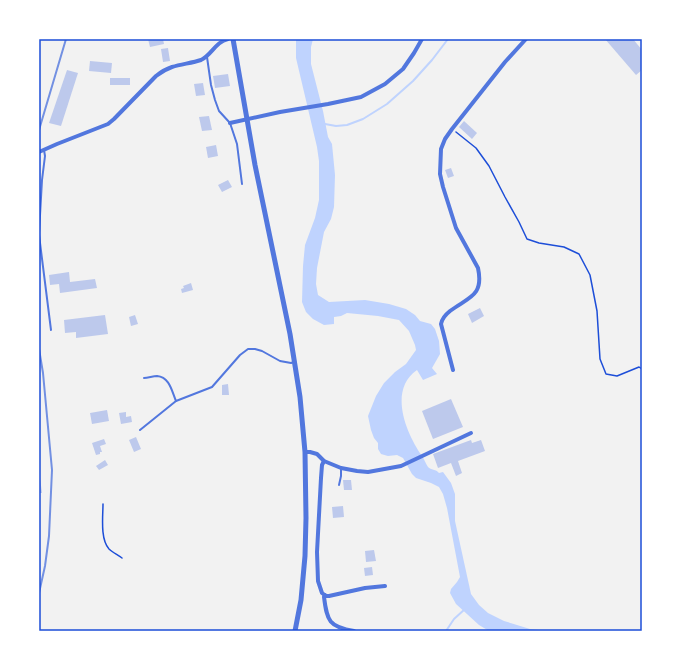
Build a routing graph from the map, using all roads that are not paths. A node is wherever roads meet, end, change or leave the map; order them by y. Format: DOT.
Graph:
graph roads {
  1 [pos="228,39"];
  2 [pos="233,39"];
  3 [pos="422,39"];
  4 [pos="526,39"];
  5 [pos="207,56"];
  6 [pos="247,120"];
  7 [pos="230,123"];
  8 [pos="44,150"];
  9 [pos="39,152"];
  10 [pos="242,184"];
  11 [pos="39,234"];
  12 [pos="51,330"];
  13 [pos="295,362"];
  14 [pos="453,370"];
  15 [pos="144,378"];
  16 [pos="176,402"];
  17 [pos="140,430"];
  18 [pos="470,433"];
  19 [pos="305,452"];
  20 [pos="324,462"];
  21 [pos="342,468"];
  22 [pos="339,485"];
  23 [pos="385,586"];
  24 [pos="325,595"];
  25 [pos="295,631"];
  26 [pos="354,631"];
  1 -- 5 [label="street"];
  2 -- 6 [label="street"];
  3 -- 6 [label="street"];
  4 -- 14 [label="street"];
  5 -- 7 [label="lane"];
  5 -- 8 [label="street"];
  6 -- 7 [label="street"];
  6 -- 13 [label="street"];
  7 -- 10 [label="lane"];
  8 -- 9 [label="street"];
  8 -- 11 [label="lane"];
  11 -- 12 [label="lane"];
  13 -- 16 [label="lane"];
  13 -- 19 [label="street"];
  15 -- 16 [label="lane"];
  16 -- 17 [label="lane"];
  18 -- 21 [label="street"];
  19 -- 20 [label="street"];
  19 -- 25 [label="street"];
  20 -- 21 [label="street"];
  20 -- 24 [label="street"];
  21 -- 22 [label="lane"];
  23 -- 24 [label="street"];
  24 -- 26 [label="street"];
}
